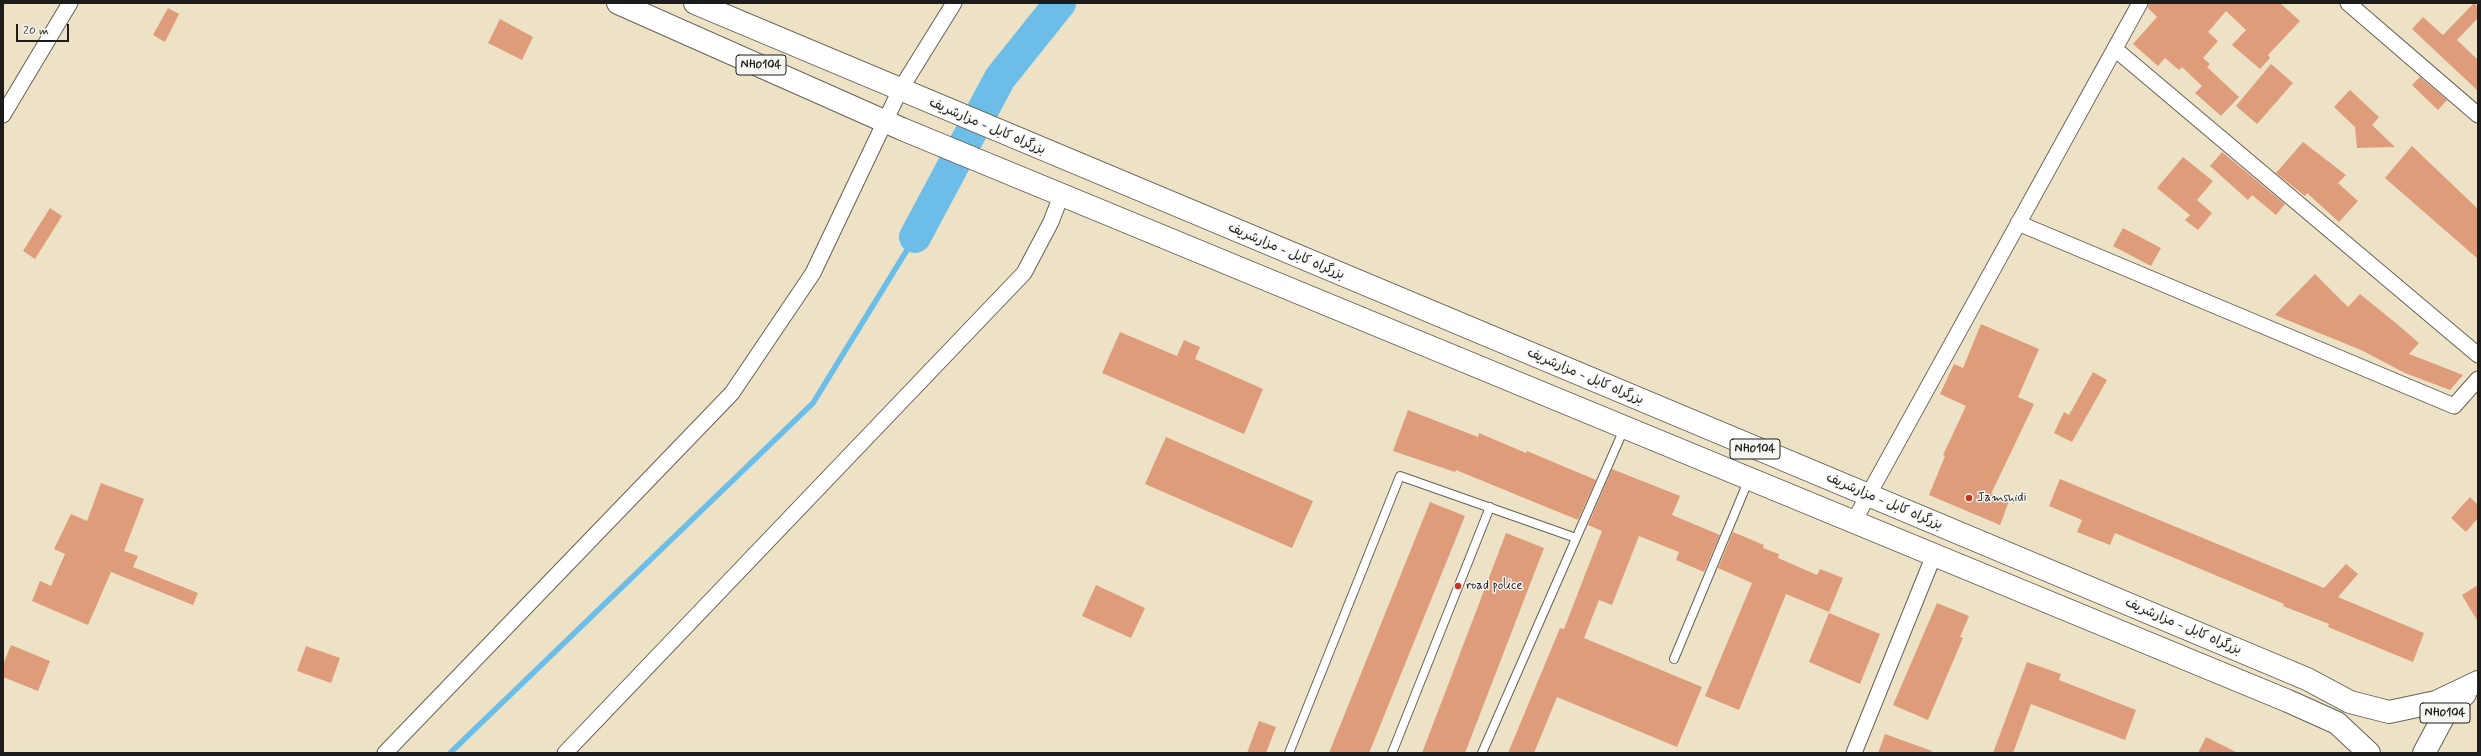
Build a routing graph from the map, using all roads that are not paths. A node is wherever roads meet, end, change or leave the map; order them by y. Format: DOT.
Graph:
graph roads {
  1 [pos="70,3"];
  2 [pos="618,3"];
  3 [pos="954,3"];
  4 [pos="2140,3"];
  5 [pos="2348,3"];
  6 [pos="705,5"];
  7 [pos="2114,49"];
  8 [pos="907,93"];
  9 [pos="3,115"];
  10 [pos="2478,115"];
  11 [pos="894,125"];
  12 [pos="1062,193"];
  13 [pos="2018,223"];
  14 [pos="2478,355"];
  15 [pos="2478,379"];
  16 [pos="1625,426"];
  17 [pos="1750,478"];
  18 [pos="1868,496"];
  19 [pos="1490,507"];
  20 [pos="1854,521"];
  21 [pos="1576,538"];
  22 [pos="1934,555"];
  23 [pos="1674,659"];
  24 [pos="2478,682"];
  25 [pos="385,753"];
  26 [pos="566,753"];
  27 [pos="1289,753"];
  28 [pos="1392,753"];
  29 [pos="1482,753"];
  30 [pos="1854,753"];
  31 [pos="2369,753"];
  32 [pos="2424,753"];
  1 -- 9 [label="street"];
  2 -- 11 [label="highway, NH0104"];
  3 -- 8 [label="street"];
  4 -- 7 [label="street"];
  5 -- 10 [label="street"];
  6 -- 8 [label="highway, بزرگراه کابل - مزارشریف / NH0104"];
  7 -- 13 [label="street"];
  7 -- 14 [label="street"];
  8 -- 11 [label="street"];
  8 -- 18 [label="highway, بزرگراه کابل - مزارشریف / NH0104"];
  11 -- 12 [label="highway, NH0104"];
  11 -- 25 [label="street"];
  12 -- 16 [label="highway, NH0104"];
  12 -- 26 [label="street"];
  13 -- 15 [label="street"];
  13 -- 18 [label="street"];
  16 -- 17 [label="highway, NH0104"];
  16 -- 21 [label="lane"];
  17 -- 20 [label="highway, NH0104"];
  17 -- 23 [label="lane"];
  18 -- 20 [label="street"];
  18 -- 24 [label="highway, بزرگراه کابل - مزارشریف / NH0104"];
  19 -- 21 [label="lane"];
  19 -- 27 [label="lane"];
  19 -- 28 [label="lane"];
  20 -- 22 [label="highway, NH0104"];
  21 -- 29 [label="lane"];
  22 -- 30 [label="street"];
  22 -- 31 [label="highway, NH0104"];
  24 -- 32 [label="highway, NH0104"];
}
